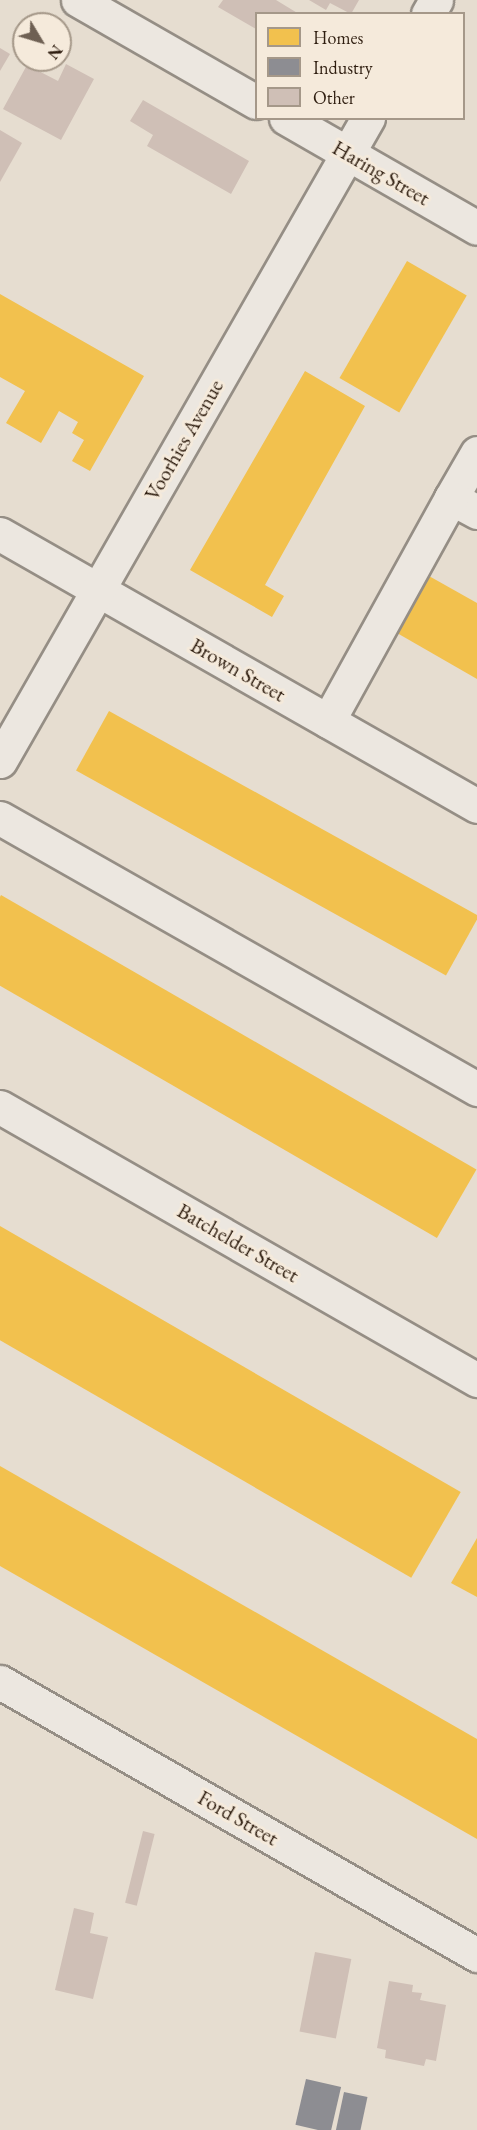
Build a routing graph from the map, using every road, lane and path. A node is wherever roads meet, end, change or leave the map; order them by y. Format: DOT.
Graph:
graph roads {
  1 [pos="78,0"];
  2 [pos="255,101"];
  3 [pos="289,120"];
  4 [pos="367,120"];
  5 [pos="347,154"];
  6 [pos="477,228"];
  7 [pos="477,453"];
  8 [pos="464,505"];
  9 [pos="0,534"];
  10 [pos="98,590"];
  11 [pos="328,721"];
  12 [pos="0,761"];
  13 [pos="477,806"];
  14 [pos="0,818"];
  15 [pos="477,1089"];
  16 [pos="0,1107"];
  17 [pos="477,1380"];
  18 [pos="0,1682"];
  19 [pos="477,1955"];
  1 -- 2 [label="street"];
  3 -- 5 [label="street, Haring Street"];
  4 -- 5 [label="street, Voorhies Avenue"];
  5 -- 6 [label="street, Haring Street"];
  5 -- 10 [label="street, Voorhies Avenue"];
  7 -- 8 [label="street"];
  8 -- 11 [label="street"];
  9 -- 10 [label="street, Brown Street"];
  10 -- 11 [label="street, Brown Street"];
  10 -- 12 [label="street, Voorhies Avenue"];
  11 -- 13 [label="street, Brown Street"];
  14 -- 15 [label="street"];
  16 -- 17 [label="street, Batchelder Street"];
  18 -- 19 [label="street, Ford Street"];
}
